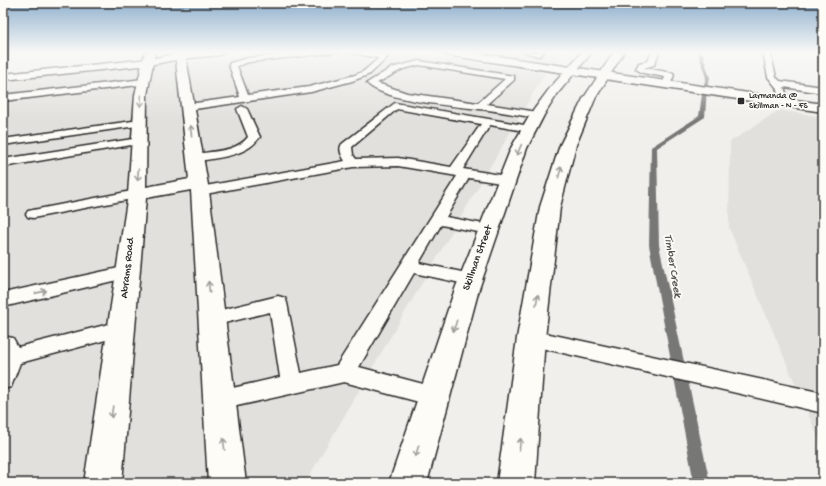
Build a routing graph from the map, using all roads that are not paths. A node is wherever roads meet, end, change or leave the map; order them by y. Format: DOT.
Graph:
graph roads {
  1 [pos="20,75"];
  2 [pos="146,75"];
  3 [pos="183,75"];
  4 [pos="235,75"];
  5 [pos="363,75"];
  6 [pos="383,75"];
  7 [pos="492,75"];
  8 [pos="568,75"];
  9 [pos="595,75"];
  10 [pos="656,75"];
  11 [pos="771,75"];
  12 [pos="603,76"];
  13 [pos="3,77"];
  14 [pos="667,79"];
  15 [pos="144,82"];
  16 [pos="776,83"];
  17 [pos="823,90"];
  18 [pos="410,95"];
  19 [pos="3,98"];
  20 [pos="784,102"];
  21 [pos="243,104"];
  22 [pos="395,106"];
  23 [pos="480,106"];
  24 [pos="188,107"];
  25 [pos="823,109"];
  26 [pos="488,121"];
  27 [pos="534,122"];
  28 [pos="140,123"];
  29 [pos="139,141"];
  30 [pos="3,142"];
  31 [pos="194,158"];
  32 [pos="3,163"];
  33 [pos="353,163"];
  34 [pos="460,172"];
  35 [pos="507,180"];
  36 [pos="200,187"];
  37 [pos="137,194"];
  38 [pos="33,214"];
  39 [pos="437,220"];
  40 [pos="489,229"];
  41 [pos="409,266"];
  42 [pos="128,272"];
  43 [pos="470,279"];
  44 [pos="3,300"];
  45 [pos="212,319"];
  46 [pos="121,329"];
  47 [pos="531,338"];
  48 [pos="8,351"];
  49 [pos="344,373"];
  50 [pos="3,380"];
  51 [pos="292,385"];
  52 [pos="434,396"];
  53 [pos="220,400"];
  54 [pos="823,403"];
  55 [pos="104,483"];
  56 [pos="227,483"];
  57 [pos="408,483"];
  58 [pos="516,483"];
  1 -- 13 [label="main road"];
  2 -- 15 [label="main road, Abrams Road"];
  3 -- 24 [label="main road"];
  4 -- 21 [label="lane"];
  5 -- 21 [label="lane"];
  6 -- 18 [label="lane"];
  7 -- 23 [label="lane"];
  8 -- 27 [label="main road, Skillman Street"];
  9 -- 12 [label="main road"];
  10 -- 14 [label="lane"];
  11 -- 16 [label="lane"];
  12 -- 14 [label="main road"];
  47 -- 12 [label="main road, one-way"];
  14 -- 20 [label="main road"];
  15 -- 19 [label="lane"];
  15 -- 28 [label="main road, Abrams Road, one-way"];
  16 -- 17 [label="lane"];
  16 -- 20 [label="lane"];
  18 -- 22 [label="lane"];
  18 -- 23 [label="lane"];
  20 -- 25 [label="main road"];
  21 -- 24 [label="lane"];
  21 -- 31 [label="lane"];
  22 -- 26 [label="lane"];
  22 -- 33 [label="lane"];
  23 -- 27 [label="lane"];
  31 -- 24 [label="main road, one-way"];
  26 -- 27 [label="lane"];
  26 -- 34 [label="lane"];
  27 -- 35 [label="main road, Skillman Street, one-way"];
  28 -- 29 [label="main road, Abrams Road"];
  28 -- 30 [label="lane"];
  29 -- 32 [label="lane"];
  29 -- 37 [label="main road, Abrams Road, one-way"];
  31 -- 36 [label="main road"];
  33 -- 34 [label="lane"];
  33 -- 36 [label="lane"];
  34 -- 35 [label="lane"];
  34 -- 39 [label="lane"];
  35 -- 40 [label="main road, Skillman Street"];
  36 -- 37 [label="main road"];
  45 -- 36 [label="main road, one-way"];
  37 -- 38 [label="lane"];
  37 -- 42 [label="main road, Abrams Road"];
  39 -- 40 [label="lane"];
  39 -- 41 [label="lane"];
  40 -- 43 [label="main road, Skillman Street"];
  41 -- 43 [label="lane"];
  41 -- 49 [label="lane"];
  44 -- 42 [label="lane, one-way"];
  42 -- 46 [label="main road, Abrams Road"];
  43 -- 52 [label="main road, Skillman Street, one-way"];
  45 -- 51 [label="lane"];
  45 -- 53 [label="main road"];
  46 -- 48 [label="lane"];
  46 -- 55 [label="main road, Abrams Road, one-way"];
  47 -- 54 [label="lane"];
  58 -- 47 [label="main road, one-way"];
  48 -- 50 [label="lane"];
  49 -- 51 [label="lane"];
  49 -- 52 [label="lane"];
  51 -- 53 [label="lane"];
  52 -- 57 [label="main road, Skillman Street, one-way"];
  56 -- 53 [label="main road, one-way"];
}
